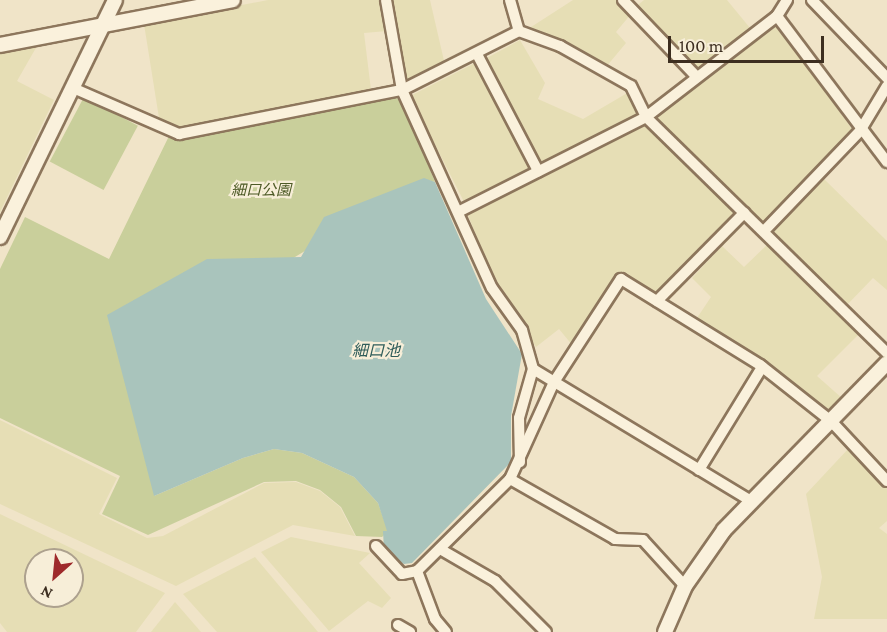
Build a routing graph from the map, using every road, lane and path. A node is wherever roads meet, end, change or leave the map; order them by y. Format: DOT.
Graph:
graph roads {
  1 [pos="115,0"];
  2 [pos="233,0"];
  3 [pos="386,0"];
  4 [pos="510,0"];
  5 [pos="623,0"];
  6 [pos="788,0"];
  7 [pos="812,0"];
  8 [pos="777,16"];
  9 [pos="102,25"];
  10 [pos="519,31"];
  11 [pos="0,45"];
  12 [pos="478,56"];
  13 [pos="696,76"];
  14 [pos="887,78"];
  15 [pos="887,86"];
  16 [pos="73,88"];
  17 [pos="402,90"];
  18 [pos="646,117"];
  19 [pos="860,131"];
  20 [pos="887,162"];
  21 [pos="538,171"];
  22 [pos="460,211"];
  23 [pos="744,213"];
  24 [pos="764,231"];
  25 [pos="0,237"];
  26 [pos="657,301"];
  27 [pos="887,353"];
  28 [pos="887,363"];
  29 [pos="762,367"];
  30 [pos="533,369"];
  31 [pos="554,382"];
  32 [pos="831,421"];
  33 [pos="520,465"];
  34 [pos="699,470"];
  35 [pos="510,479"];
  36 [pos="887,481"];
  37 [pos="751,501"];
  38 [pos="376,546"];
  39 [pos="440,549"];
  40 [pos="417,571"];
  41 [pos="685,586"];
  42 [pos="435,619"];
  43 [pos="398,625"];
  44 [pos="410,632"];
  45 [pos="429,632"];
  46 [pos="446,632"];
  47 [pos="546,632"];
  48 [pos="665,632"];
  1 -- 9 [label="street"];
  2 -- 9 [label="street"];
  3 -- 17 [label="street"];
  4 -- 10 [label="street"];
  5 -- 13 [label="street"];
  6 -- 8 [label="street"];
  7 -- 14 [label="street"];
  8 -- 13 [label="street"];
  8 -- 19 [label="street"];
  9 -- 11 [label="street"];
  9 -- 16 [label="street"];
  10 -- 12 [label="street"];
  10 -- 18 [label="street"];
  12 -- 17 [label="street"];
  12 -- 21 [label="street"];
  13 -- 18 [label="street"];
  15 -- 19 [label="street"];
  16 -- 17 [label="street"];
  16 -- 25 [label="street"];
  17 -- 22 [label="street"];
  18 -- 21 [label="street"];
  18 -- 23 [label="street"];
  19 -- 20 [label="street"];
  19 -- 24 [label="street"];
  21 -- 22 [label="street"];
  22 -- 30 [label="street"];
  23 -- 24 [label="street"];
  23 -- 26 [label="street"];
  24 -- 27 [label="street"];
  26 -- 29 [label="street"];
  26 -- 31 [label="street"];
  28 -- 32 [label="street"];
  29 -- 32 [label="street"];
  29 -- 34 [label="street"];
  30 -- 31 [label="street"];
  30 -- 33 [label="street"];
  31 -- 33 [label="street"];
  31 -- 34 [label="street"];
  32 -- 36 [label="street"];
  32 -- 37 [label="street"];
  33 -- 35 [label="street"];
  34 -- 37 [label="street"];
  35 -- 39 [label="street"];
  35 -- 41 [label="street"];
  37 -- 41 [label="street"];
  38 -- 40 [label="street"];
  39 -- 40 [label="street"];
  39 -- 47 [label="street"];
  40 -- 42 [label="street"];
  41 -- 48 [label="street"];
  42 -- 45 [label="street"];
  42 -- 46 [label="street"];
  43 -- 44 [label="street"];
}
